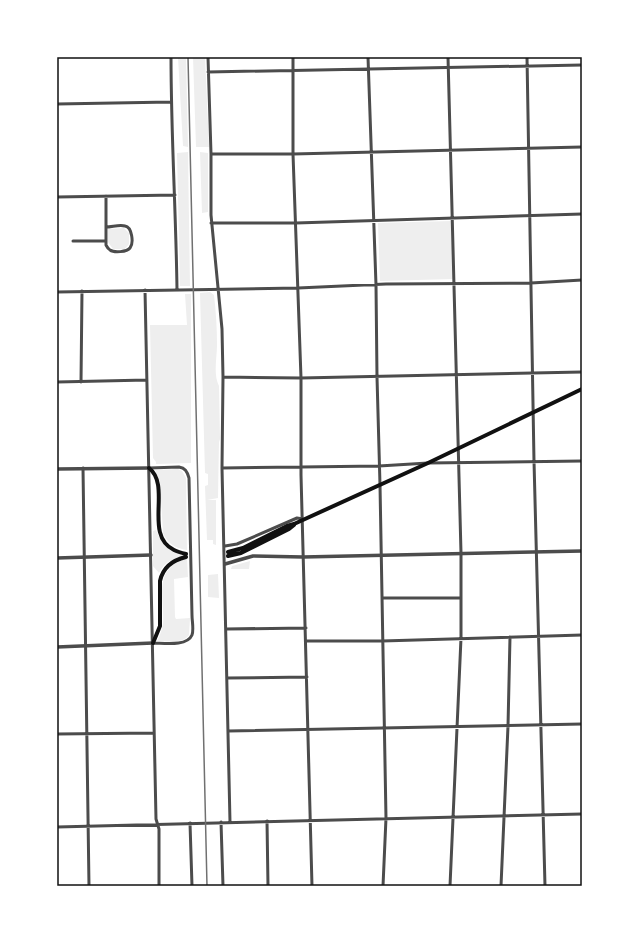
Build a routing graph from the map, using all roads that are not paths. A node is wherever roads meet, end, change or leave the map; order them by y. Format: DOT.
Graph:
graph roads {
  1 [pos="171,57"];
  2 [pos="208,57"];
  3 [pos="293,57"];
  4 [pos="368,57"];
  5 [pos="448,57"];
  6 [pos="527,57"];
  7 [pos="582,65"];
  8 [pos="527,66"];
  9 [pos="448,68"];
  10 [pos="368,69"];
  11 [pos="293,70"];
  12 [pos="208,72"];
  13 [pos="171,102"];
  14 [pos="57,104"];
  15 [pos="582,147"];
  16 [pos="450,149"];
  17 [pos="529,149"];
  18 [pos="371,152"];
  19 [pos="211,154"];
  20 [pos="293,154"];
  21 [pos="175,194"];
  22 [pos="106,196"];
  23 [pos="57,197"];
  24 [pos="582,214"];
  25 [pos="530,217"];
  26 [pos="452,218"];
  27 [pos="375,220"];
  28 [pos="211,223"];
  29 [pos="296,223"];
  30 [pos="106,227"];
  31 [pos="73,241"];
  32 [pos="106,241"];
  33 [pos="582,280"];
  34 [pos="454,283"];
  35 [pos="531,283"];
  36 [pos="376,285"];
  37 [pos="219,288"];
  38 [pos="298,288"];
  39 [pos="146,290"];
  40 [pos="177,290"];
  41 [pos="82,291"];
  42 [pos="57,292"];
  43 [pos="533,372"];
  44 [pos="582,372"];
  45 [pos="456,376"];
  46 [pos="223,377"];
  47 [pos="377,377"];
  48 [pos="301,378"];
  49 [pos="147,380"];
  50 [pos="57,382"];
  51 [pos="81,382"];
  52 [pos="582,389"];
  53 [pos="533,412"];
  54 [pos="458,448"];
  55 [pos="582,461"];
  56 [pos="534,462"];
  57 [pos="428,463"];
  58 [pos="458,463"];
  59 [pos="379,466"];
  60 [pos="301,467"];
  61 [pos="82,468"];
  62 [pos="149,468"];
  63 [pos="222,468"];
  64 [pos="57,469"];
  65 [pos="380,485"];
  66 [pos="303,520"];
  67 [pos="224,546"];
  68 [pos="537,551"];
  69 [pos="582,551"];
  70 [pos="461,553"];
  71 [pos="228,554"];
  72 [pos="151,555"];
  73 [pos="381,555"];
  74 [pos="303,557"];
  75 [pos="57,558"];
  76 [pos="83,558"];
  77 [pos="225,564"];
  78 [pos="382,598"];
  79 [pos="460,598"];
  80 [pos="306,628"];
  81 [pos="226,629"];
  82 [pos="582,635"];
  83 [pos="538,636"];
  84 [pos="510,637"];
  85 [pos="461,638"];
  86 [pos="382,640"];
  87 [pos="306,641"];
  88 [pos="152,643"];
  89 [pos="85,646"];
  90 [pos="57,647"];
  91 [pos="227,678"];
  92 [pos="307,678"];
  93 [pos="582,724"];
  94 [pos="540,725"];
  95 [pos="508,726"];
  96 [pos="457,727"];
  97 [pos="384,729"];
  98 [pos="308,730"];
  99 [pos="228,731"];
  100 [pos="154,733"];
  101 [pos="57,734"];
  102 [pos="87,734"];
  103 [pos="582,814"];
  104 [pos="544,815"];
  105 [pos="503,816"];
  106 [pos="453,817"];
  107 [pos="386,818"];
  108 [pos="310,820"];
  109 [pos="267,821"];
  110 [pos="221,822"];
  111 [pos="230,822"];
  112 [pos="190,823"];
  113 [pos="158,825"];
  114 [pos="57,827"];
  115 [pos="88,827"];
  116 [pos="89,886"];
  117 [pos="159,886"];
  118 [pos="192,886"];
  119 [pos="223,886"];
  120 [pos="268,886"];
  121 [pos="312,886"];
  122 [pos="383,886"];
  123 [pos="450,886"];
  124 [pos="501,886"];
  125 [pos="545,886"];
  1 -- 13 [label="street"];
  2 -- 12 [label="street"];
  3 -- 11 [label="street"];
  4 -- 10 [label="street"];
  5 -- 9 [label="street"];
  6 -- 8 [label="street"];
  7 -- 8 [label="street"];
  8 -- 9 [label="street"];
  8 -- 17 [label="street"];
  9 -- 10 [label="street"];
  9 -- 16 [label="street"];
  10 -- 11 [label="street"];
  10 -- 18 [label="street"];
  11 -- 12 [label="street"];
  11 -- 20 [label="street"];
  12 -- 19 [label="street"];
  13 -- 14 [label="street"];
  13 -- 21 [label="street"];
  15 -- 17 [label="street"];
  16 -- 17 [label="street"];
  16 -- 18 [label="street"];
  16 -- 26 [label="street"];
  17 -- 25 [label="street"];
  18 -- 20 [label="street"];
  18 -- 27 [label="street"];
  19 -- 20 [label="street"];
  19 -- 28 [label="street"];
  20 -- 29 [label="street"];
  21 -- 22 [label="street"];
  21 -- 40 [label="street"];
  22 -- 23 [label="street"];
  22 -- 30 [label="street"];
  24 -- 25 [label="street"];
  25 -- 26 [label="street"];
  25 -- 35 [label="street"];
  26 -- 27 [label="street"];
  26 -- 34 [label="street"];
  27 -- 29 [label="street"];
  27 -- 36 [label="street"];
  28 -- 29 [label="street"];
  28 -- 37 [label="street"];
  29 -- 38 [label="street"];
  30 -- 32 [label="street"];
  30 -- 32 [label="street"];
  31 -- 32 [label="street"];
  33 -- 35 [label="street"];
  34 -- 35 [label="street"];
  34 -- 36 [label="street"];
  34 -- 45 [label="street"];
  35 -- 43 [label="street"];
  36 -- 38 [label="street"];
  36 -- 47 [label="street"];
  37 -- 38 [label="street"];
  37 -- 40 [label="street"];
  37 -- 46 [label="street"];
  38 -- 48 [label="street"];
  39 -- 40 [label="street"];
  39 -- 41 [label="street"];
  39 -- 49 [label="street"];
  41 -- 42 [label="street"];
  41 -- 51 [label="street"];
  43 -- 44 [label="street"];
  43 -- 45 [label="street"];
  43 -- 53 [label="street"];
  45 -- 47 [label="street"];
  45 -- 54 [label="street"];
  46 -- 48 [label="street"];
  46 -- 63 [label="street"];
  47 -- 48 [label="street"];
  47 -- 59 [label="street"];
  48 -- 60 [label="street"];
  49 -- 51 [label="street"];
  49 -- 62 [label="street"];
  50 -- 51 [label="street"];
  52 -- 53 [label="main road"];
  53 -- 54 [label="main road"];
  53 -- 56 [label="street"];
  54 -- 57 [label="main road"];
  54 -- 58 [label="street"];
  55 -- 56 [label="street"];
  56 -- 58 [label="street"];
  56 -- 68 [label="street"];
  57 -- 58 [label="street"];
  57 -- 59 [label="street"];
  57 -- 65 [label="main road"];
  58 -- 70 [label="street"];
  59 -- 60 [label="street"];
  59 -- 65 [label="street"];
  60 -- 63 [label="street"];
  60 -- 66 [label="street"];
  61 -- 62 [label="street"];
  61 -- 64 [label="street"];
  61 -- 76 [label="street"];
  62 -- 72 [label="street"];
  62 -- 88 [label="main road"];
  62 -- 88 [label="street"];
  63 -- 67 [label="street"];
  65 -- 66 [label="main road"];
  65 -- 73 [label="street"];
  66 -- 67 [label="street"];
  66 -- 71 [label="main road"];
  66 -- 74 [label="street"];
  67 -- 77 [label="street"];
  68 -- 69 [label="street"];
  68 -- 70 [label="street"];
  68 -- 83 [label="street"];
  70 -- 73 [label="street"];
  70 -- 79 [label="street"];
  72 -- 76 [label="street"];
  72 -- 88 [label="street"];
  73 -- 74 [label="street"];
  73 -- 78 [label="street"];
  74 -- 77 [label="street"];
  74 -- 80 [label="street"];
  75 -- 76 [label="street"];
  76 -- 89 [label="street"];
  77 -- 81 [label="street"];
  78 -- 79 [label="street"];
  78 -- 86 [label="street"];
  79 -- 85 [label="street"];
  80 -- 81 [label="street"];
  80 -- 87 [label="street"];
  81 -- 91 [label="street"];
  82 -- 83 [label="street"];
  83 -- 84 [label="street"];
  83 -- 94 [label="street"];
  84 -- 85 [label="street"];
  84 -- 95 [label="street"];
  85 -- 86 [label="street"];
  85 -- 96 [label="street"];
  86 -- 87 [label="street"];
  86 -- 97 [label="street"];
  87 -- 92 [label="street"];
  88 -- 89 [label="street"];
  88 -- 100 [label="street"];
  89 -- 90 [label="street"];
  89 -- 102 [label="street"];
  91 -- 92 [label="street"];
  91 -- 99 [label="street"];
  92 -- 98 [label="street"];
  93 -- 94 [label="street"];
  94 -- 95 [label="street"];
  94 -- 104 [label="street"];
  95 -- 96 [label="street"];
  95 -- 105 [label="street"];
  96 -- 97 [label="street"];
  96 -- 106 [label="street"];
  97 -- 98 [label="street"];
  97 -- 107 [label="street"];
  98 -- 99 [label="street"];
  98 -- 108 [label="street"];
  99 -- 111 [label="street"];
  100 -- 102 [label="street"];
  100 -- 113 [label="street"];
  101 -- 102 [label="street"];
  102 -- 115 [label="street"];
  103 -- 104 [label="street"];
  104 -- 105 [label="street"];
  104 -- 125 [label="street"];
  105 -- 106 [label="street"];
  105 -- 124 [label="street"];
  106 -- 107 [label="street"];
  106 -- 123 [label="street"];
  107 -- 108 [label="street"];
  107 -- 122 [label="street"];
  108 -- 109 [label="street"];
  108 -- 121 [label="street"];
  109 -- 111 [label="street"];
  109 -- 120 [label="street"];
  110 -- 111 [label="street"];
  110 -- 112 [label="street"];
  110 -- 119 [label="street"];
  112 -- 113 [label="street"];
  112 -- 118 [label="street"];
  113 -- 115 [label="street"];
  113 -- 117 [label="street"];
  114 -- 115 [label="street"];
  115 -- 116 [label="street"];
}
